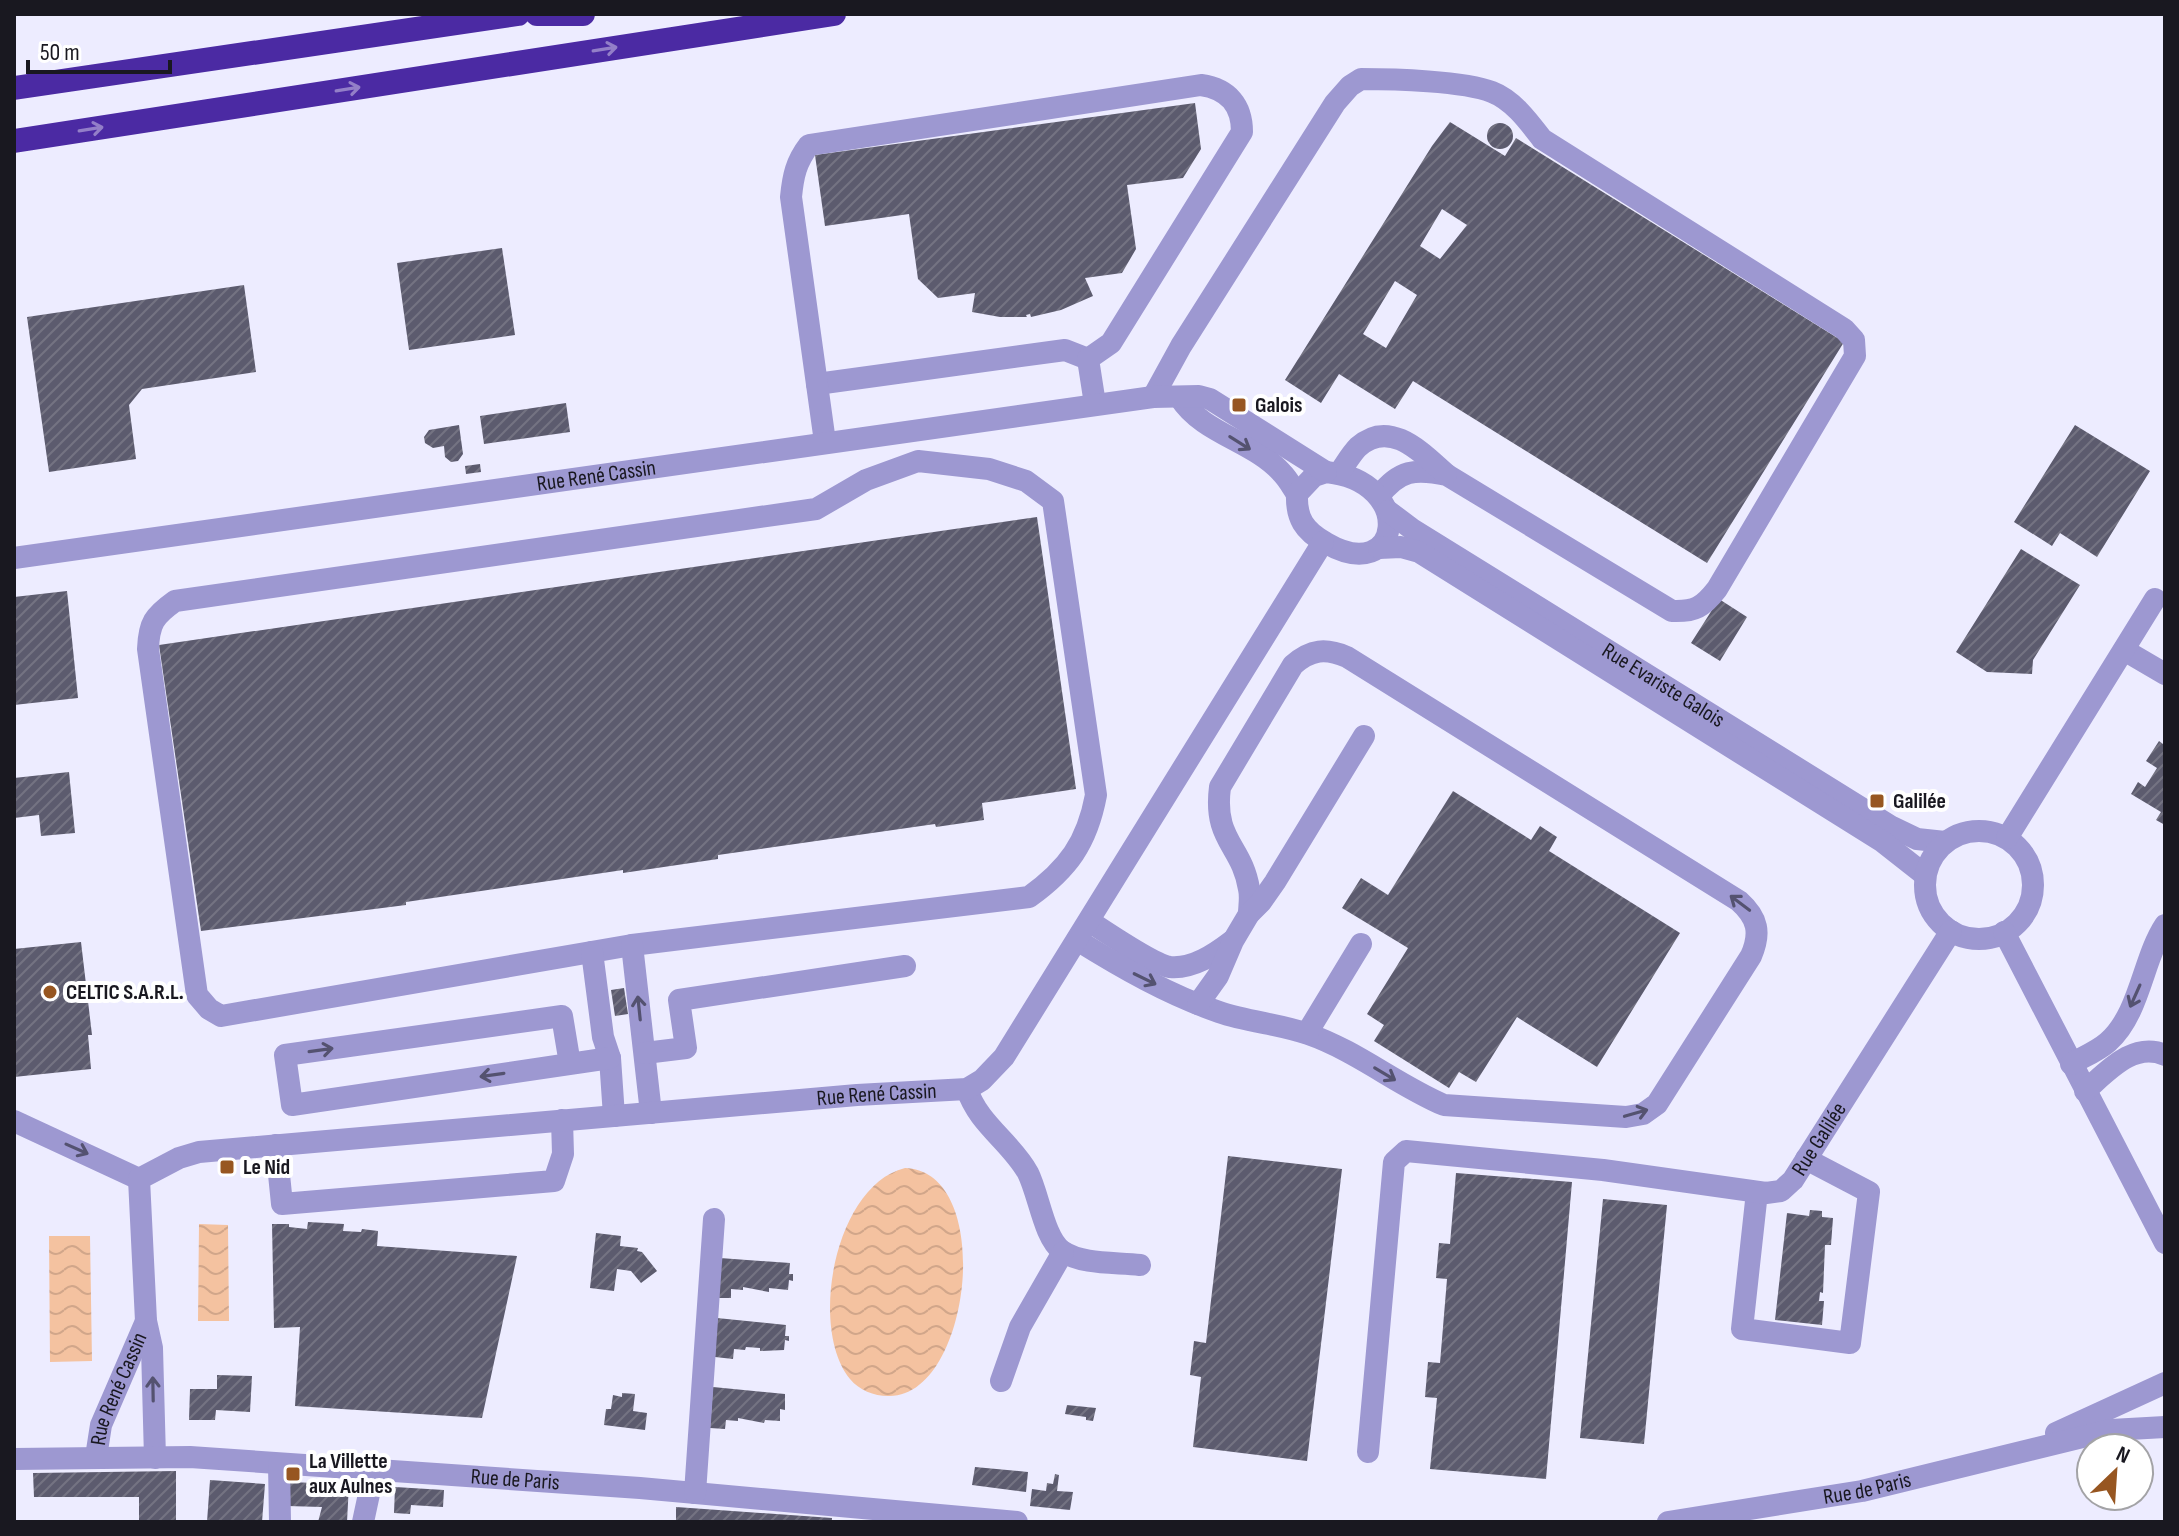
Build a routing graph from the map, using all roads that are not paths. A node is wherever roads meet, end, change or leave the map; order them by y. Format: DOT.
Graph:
graph roads {
  1 [pos="518,14"];
  2 [pos="537,14"];
  3 [pos="583,14"];
  4 [pos="834,14"];
  5 [pos="14,88"];
  6 [pos="14,141"];
  7 [pos="1088,359"];
  8 [pos="817,384"];
  9 [pos="1153,397"];
  10 [pos="1180,398"];
  11 [pos="1095,404"];
  12 [pos="825,442"];
  13 [pos="1332,472"];
  14 [pos="1447,475"];
  15 [pos="1297,494"];
  16 [pos="1383,504"];
  17 [pos="1323,542"];
  18 [pos="1379,548"];
  19 [pos="14,558"];
  20 [pos="2155,599"];
  21 [pos="2124,650"];
  22 [pos="2165,674"];
  23 [pos="1364,736"];
  24 [pos="2007,838"];
  25 [pos="1945,842"];
  26 [pos="1925,875"];
  27 [pos="1249,914"];
  28 [pos="2165,925"];
  29 [pos="1083,931"];
  30 [pos="1951,931"];
  31 [pos="2004,932"];
  32 [pos="1233,941"];
  33 [pos="1361,944"];
  34 [pos="632,945"];
  35 [pos="592,952"];
  36 [pos="905,966"];
  37 [pos="1198,1004"];
  38 [pos="1307,1033"];
  39 [pos="645,1053"];
  40 [pos="2165,1055"];
  41 [pos="610,1058"];
  42 [pos="570,1064"];
  43 [pos="2071,1064"];
  44 [pos="967,1089"];
  45 [pos="2085,1091"];
  46 [pos="651,1113"];
  47 [pos="614,1116"];
  48 [pos="562,1120"];
  49 [pos="14,1121"];
  50 [pos="276,1145"];
  51 [pos="1806,1159"];
  52 [pos="139,1179"];
  53 [pos="1757,1192"];
  54 [pos="714,1219"];
  55 [pos="2165,1243"];
  56 [pos="1063,1252"];
  57 [pos="1140,1265"];
  58 [pos="146,1321"];
  59 [pos="1001,1381"];
  60 [pos="2165,1383"];
  61 [pos="2165,1427"];
  62 [pos="1368,1452"];
  63 [pos="2015,1452"];
  64 [pos="96,1457"];
  65 [pos="155,1458"];
  66 [pos="14,1459"];
  67 [pos="279,1464"];
  68 [pos="369,1469"];
  69 [pos="695,1493"];
  70 [pos="848,1514"];
  71 [pos="280,1522"];
  72 [pos="363,1522"];
  73 [pos="1017,1522"];
  74 [pos="1668,1522"];
  1 -- 5 [label="highway"];
  2 -- 3 [label="highway"];
  6 -- 4 [label="highway, one-way"];
  7 -- 8 [label="street"];
  7 -- 8 [label="street"];
  7 -- 11 [label="street"];
  8 -- 12 [label="street"];
  9 -- 10 [label="street, Rue René Cassin"];
  9 -- 11 [label="street, Rue René Cassin"];
  9 -- 14 [label="street"];
  10 -- 13 [label="street, Rue Evariste Galois"];
  10 -- 15 [label="street, one-way"];
  11 -- 12 [label="street, Rue René Cassin"];
  12 -- 19 [label="street, Rue René Cassin"];
  13 -- 14 [label="street"];
  13 -- 15 [label="street"];
  13 -- 16 [label="street, Rue Evariste Galois"];
  14 -- 16 [label="street"];
  15 -- 17 [label="street"];
  16 -- 18 [label="street"];
  16 -- 25 [label="street, Rue Evariste Galois"];
  17 -- 18 [label="street, Rue Evariste Galois"];
  17 -- 29 [label="street, Rue René Cassin"];
  18 -- 26 [label="street, Rue Evariste Galois"];
  20 -- 21 [label="street"];
  21 -- 22 [label="street"];
  21 -- 24 [label="street"];
  23 -- 27 [label="street"];
  24 -- 25 [label="street"];
  24 -- 31 [label="street"];
  25 -- 26 [label="street"];
  26 -- 30 [label="street"];
  27 -- 32 [label="street"];
  38 -- 27 [label="street, one-way"];
  28 -- 43 [label="street, one-way"];
  29 -- 32 [label="street"];
  29 -- 37 [label="street, one-way"];
  29 -- 44 [label="street, Rue René Cassin"];
  30 -- 31 [label="street"];
  30 -- 51 [label="street, Rue Galilée"];
  31 -- 43 [label="street"];
  32 -- 37 [label="street"];
  33 -- 38 [label="street"];
  34 -- 35 [label="street"];
  34 -- 35 [label="street"];
  39 -- 34 [label="street, one-way"];
  35 -- 41 [label="street"];
  36 -- 39 [label="street"];
  37 -- 38 [label="street"];
  39 -- 46 [label="street"];
  40 -- 45 [label="street"];
  41 -- 42 [label="street"];
  41 -- 47 [label="street"];
  42 -- 42 [label="street, one-way"];
  43 -- 45 [label="street"];
  44 -- 46 [label="street, Rue René Cassin"];
  44 -- 56 [label="street"];
  45 -- 55 [label="street"];
  46 -- 47 [label="street, Rue René Cassin"];
  47 -- 48 [label="street, Rue René Cassin"];
  48 -- 50 [label="street, Rue René Cassin"];
  48 -- 50 [label="street"];
  49 -- 52 [label="street, one-way"];
  50 -- 52 [label="street, Rue René Cassin"];
  51 -- 53 [label="street, Rue Galilée"];
  51 -- 53 [label="street"];
  52 -- 58 [label="street, Rue René Cassin"];
  53 -- 62 [label="street, Rue Galilée"];
  54 -- 69 [label="street"];
  56 -- 57 [label="street"];
  56 -- 59 [label="street"];
  58 -- 64 [label="street, Rue René Cassin"];
  65 -- 58 [label="street, Rue René Cassin, one-way"];
  60 -- 63 [label="street, Rue de Paris"];
  61 -- 63 [label="street, Rue de Paris"];
  63 -- 74 [label="street, Rue de Paris"];
  64 -- 65 [label="street, Rue de Paris"];
  64 -- 66 [label="street, Rue de Paris"];
  65 -- 67 [label="street, Rue de Paris"];
  67 -- 68 [label="street, Rue de Paris"];
  67 -- 71 [label="street"];
  68 -- 69 [label="street, Rue de Paris"];
  68 -- 72 [label="street"];
  69 -- 70 [label="street, Rue de Paris"];
  70 -- 73 [label="street, Rue de Paris"];
}
